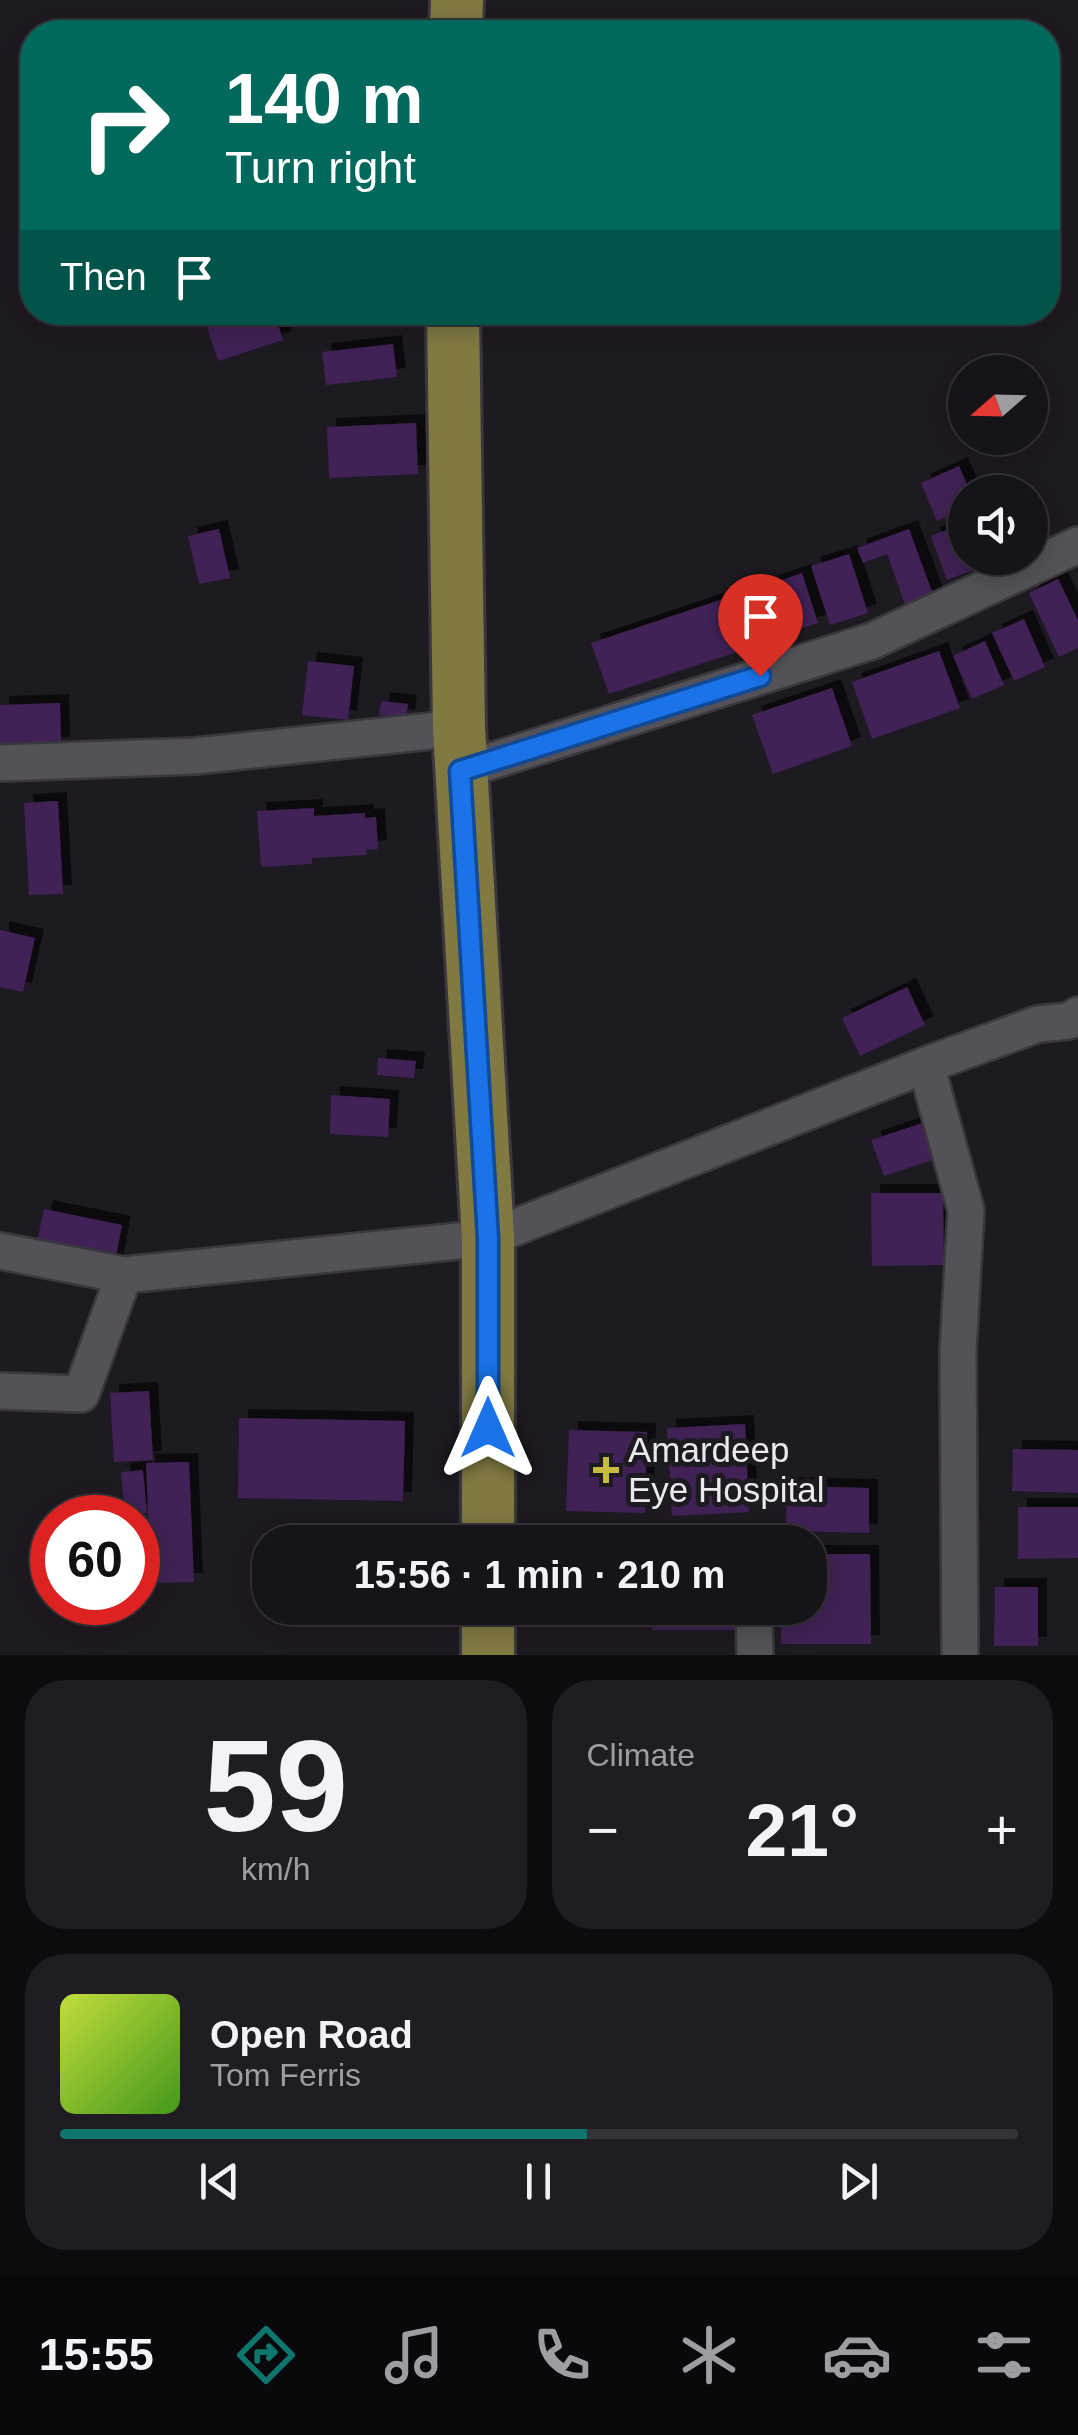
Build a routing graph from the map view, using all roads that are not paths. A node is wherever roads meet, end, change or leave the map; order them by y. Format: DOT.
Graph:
graph roads {
  1 [pos="453,325"];
  2 [pos="1078,545"];
  3 [pos="459,749"];
  4 [pos="0,763"];
  5 [pos="1075,1023"];
  6 [pos="926,1065"];
  7 [pos="488,1238"];
  8 [pos="0,1251"];
  9 [pos="124,1276"];
  10 [pos="0,1391"];
  11 [pos="488,1525"];
  12 [pos="488,1625"];
  13 [pos="755,1625"];
  14 [pos="488,1655"];
  15 [pos="756,1655"];
  16 [pos="960,1655"];
  1 -- 3 [label="main road"];
  2 -- 3 [label="street"];
  3 -- 4 [label="street"];
  3 -- 7 [label="main road"];
  5 -- 6 [label="street"];
  6 -- 7 [label="street"];
  6 -- 16 [label="street"];
  7 -- 9 [label="street"];
  7 -- 11 [label="main road"];
  8 -- 9 [label="street"];
  9 -- 10 [label="street"];
  12 -- 14 [label="main road"];
  13 -- 15 [label="street"];
}
